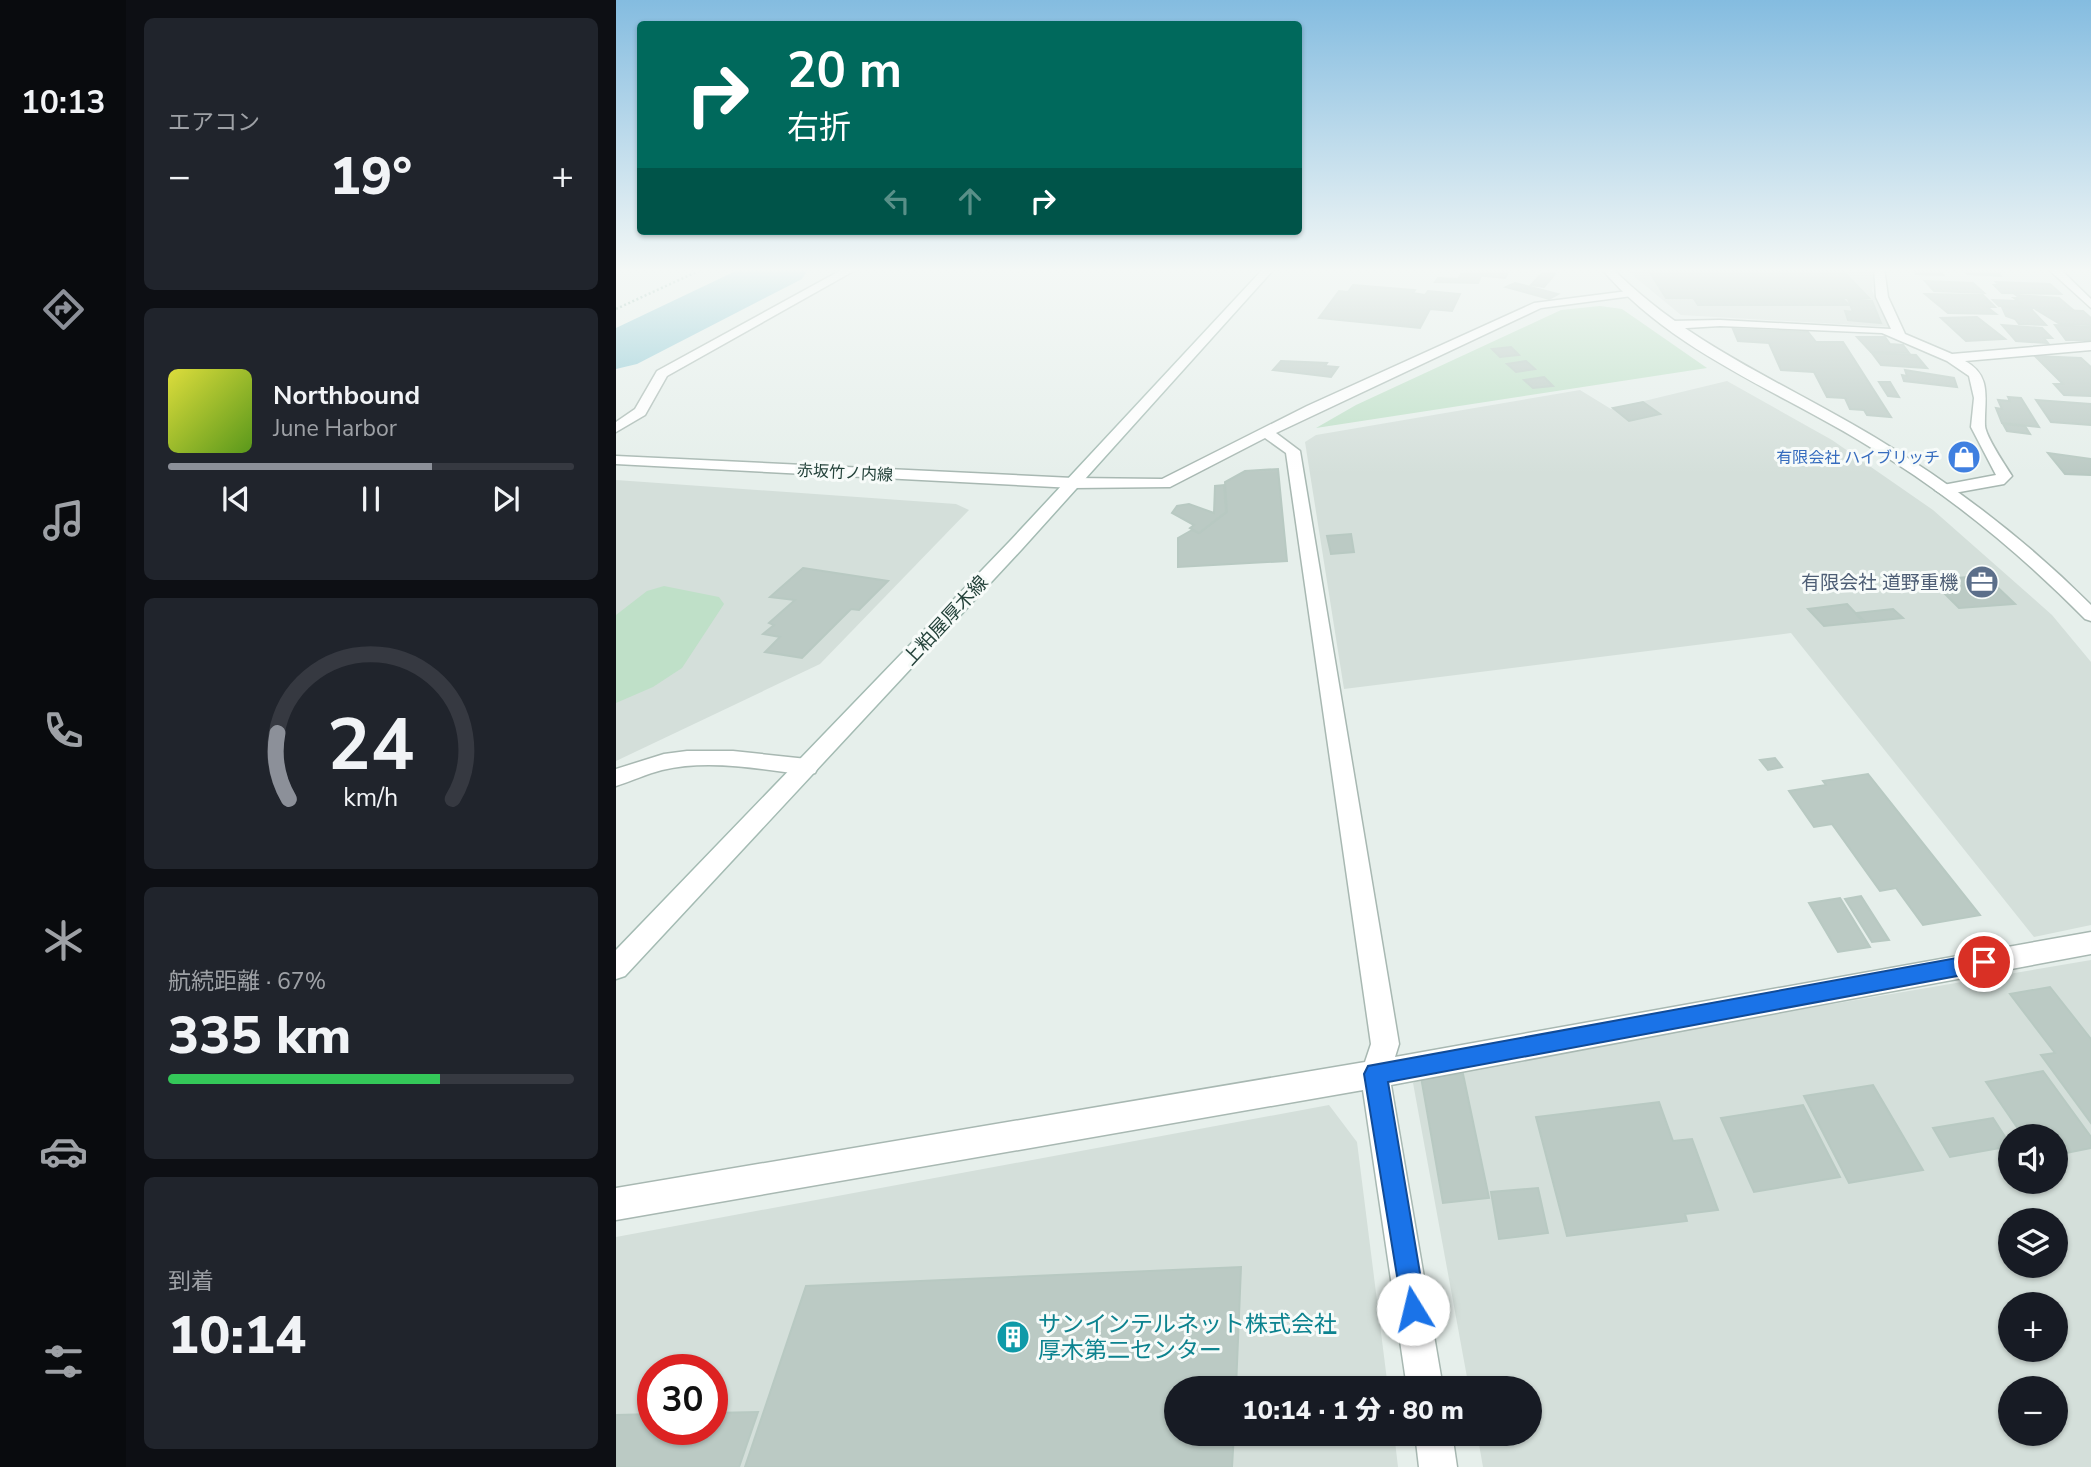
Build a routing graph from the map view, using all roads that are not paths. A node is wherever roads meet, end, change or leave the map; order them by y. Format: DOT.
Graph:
graph roads {
  1 [pos="730,336"];
  2 [pos="1207,336"];
  3 [pos="1469,336"];
  4 [pos="1687,336"];
  5 [pos="1904,336"];
  6 [pos="2091,346"];
  7 [pos="1951,358"];
  8 [pos="616,428"];
  9 [pos="1265,432"];
  10 [pos="616,460"];
  11 [pos="1073,483"];
  12 [pos="1943,490"];
  13 [pos="2091,615"];
  14 [pos="807,767"];
  15 [pos="616,778"];
  16 [pos="2091,943"];
  17 [pos="616,968"];
  18 [pos="1375,1074"];
  19 [pos="616,1204"];
  20 [pos="1423,1376"];
  21 [pos="1435,1446"];
  22 [pos="1438,1467"];
  1 -- 8 [label="street"];
  2 -- 11 [label="street, 上粕屋厚木線"];
  3 -- 9 [label="street, 赤坂竹ノ内線"];
  4 -- 12 [label="street"];
  5 -- 7 [label="street"];
  6 -- 7 [label="street"];
  7 -- 12 [label="street"];
  9 -- 11 [label="street, 赤坂竹ノ内線"];
  9 -- 18 [label="street"];
  10 -- 11 [label="street, 赤坂竹ノ内線"];
  11 -- 14 [label="street, 上粕屋厚木線"];
  12 -- 13 [label="street"];
  14 -- 15 [label="street"];
  14 -- 17 [label="street, 上粕屋厚木線"];
  16 -- 18 [label="street"];
  18 -- 19 [label="street"];
  18 -- 20 [label="street"];
  21 -- 22 [label="street"];
}
